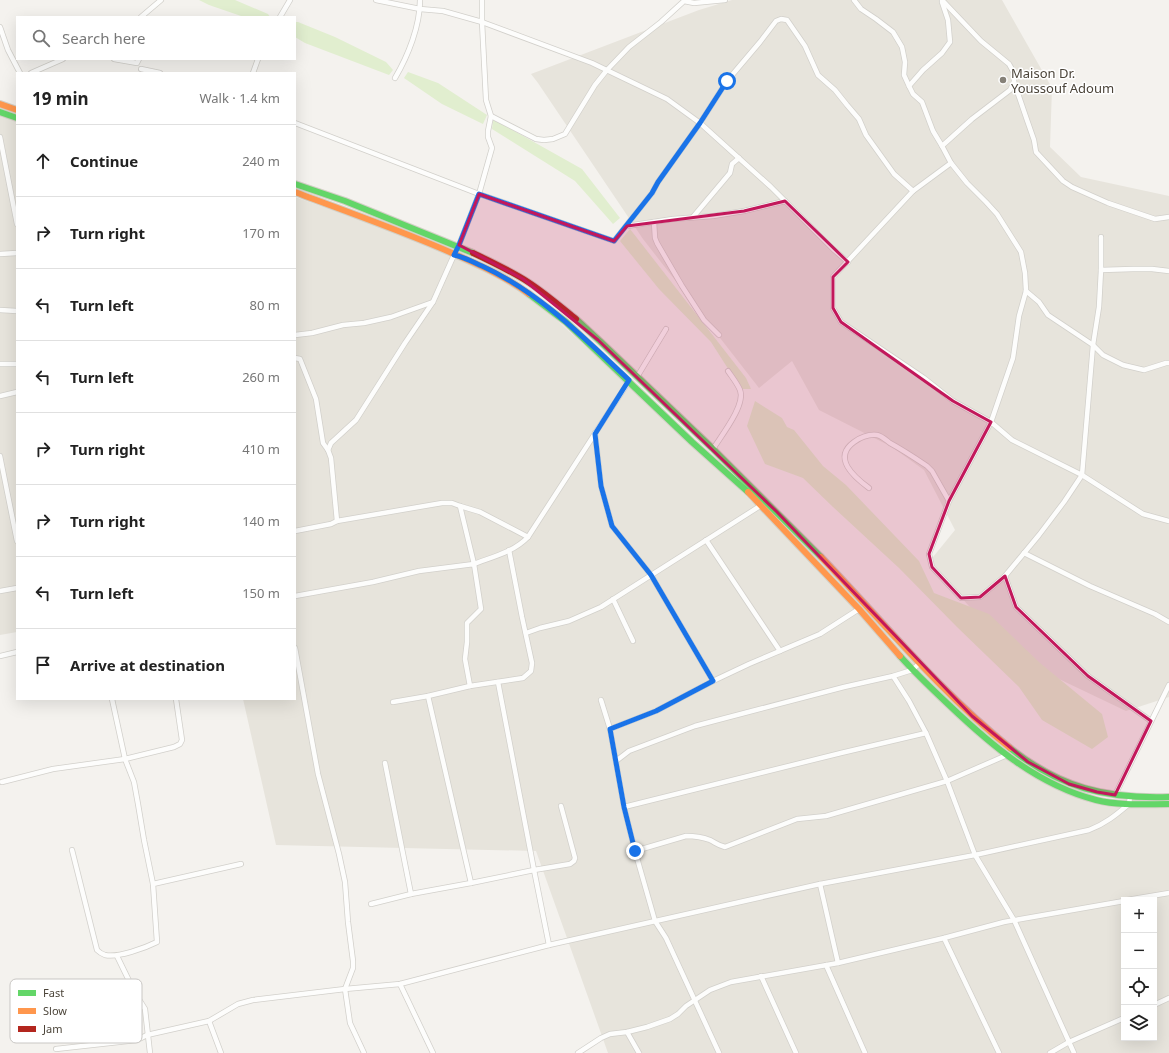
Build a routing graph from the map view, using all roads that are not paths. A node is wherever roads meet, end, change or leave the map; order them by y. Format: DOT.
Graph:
graph roads {
  1 [pos="161,0"];
  2 [pos="290,0"];
  3 [pos="376,0"];
  4 [pos="420,0"];
  5 [pos="482,0"];
  6 [pos="726,0"];
  7 [pos="854,0"];
  8 [pos="942,0"];
  9 [pos="420,9"];
  10 [pos="142,16"];
  11 [pos="281,16"];
  12 [pos="482,22"];
  13 [pos="0,28"];
  14 [pos="61,60"];
  15 [pos="120,60"];
  16 [pos="139,60"];
  17 [pos="139,60"];
  18 [pos="258,60"];
  19 [pos="607,70"];
  20 [pos="141,71"];
  21 [pos="19,72"];
  22 [pos="33,72"];
  23 [pos="254,72"];
  24 [pos="395,78"];
  25 [pos="1014,82"];
  26 [pos="910,86"];
  27 [pos="0,104"];
  28 [pos="16,110"];
  29 [pos="0,112"];
  30 [pos="491,116"];
  31 [pos="16,118"];
  32 [pos="296,123"];
  33 [pos="700,123"];
  34 [pos="0,137"];
  35 [pos="942,146"];
  36 [pos="739,158"];
  37 [pos="951,163"];
  38 [pos="296,184"];
  39 [pos="913,191"];
  40 [pos="296,192"];
  41 [pos="479,194"];
  42 [pos="785,201"];
  43 [pos="693,217"];
  44 [pos="1169,217"];
  45 [pos="16,219"];
  46 [pos="654,222"];
  47 [pos="627,226"];
  48 [pos="1101,237"];
  49 [pos="459,245"];
  50 [pos="16,253"];
  51 [pos="0,254"];
  52 [pos="454,255"];
  53 [pos="848,262"];
  54 [pos="1101,270"];
  55 [pos="1169,271"];
  56 [pos="1026,291"];
  57 [pos="433,302"];
  58 [pos="0,310"];
  59 [pos="16,311"];
  60 [pos="666,329"];
  61 [pos="719,334"];
  62 [pos="296,335"];
  63 [pos="1093,345"];
  64 [pos="296,358"];
  65 [pos="1169,363"];
  66 [pos="0,364"];
  67 [pos="16,364"];
  68 [pos="728,371"];
  69 [pos="637,377"];
  70 [pos="629,380"];
  71 [pos="16,392"];
  72 [pos="0,396"];
  73 [pos="991,422"];
  74 [pos="595,434"];
  75 [pos="713,449"];
  76 [pos="328,450"];
  77 [pos="0,456"];
  78 [pos="1082,475"];
  79 [pos="869,488"];
  80 [pos="949,501"];
  81 [pos="460,506"];
  82 [pos="760,506"];
  83 [pos="1169,521"];
  84 [pos="337,522"];
  85 [pos="296,531"];
  86 [pos="16,536"];
  87 [pos="528,537"];
  88 [pos="706,540"];
  89 [pos="509,550"];
  90 [pos="1024,553"];
  91 [pos="474,564"];
  92 [pos="651,575"];
  93 [pos="1005,576"];
  94 [pos="16,588"];
  95 [pos="0,591"];
  96 [pos="296,596"];
  97 [pos="613,599"];
  98 [pos="859,609"];
  99 [pos="1169,622"];
  100 [pos="526,633"];
  101 [pos="633,641"];
  102 [pos="780,650"];
  103 [pos="16,652"];
  104 [pos="296,653"];
  105 [pos="0,656"];
  106 [pos="919,664"];
  107 [pos="912,670"];
  108 [pos="893,676"];
  109 [pos="713,681"];
  110 [pos="498,682"];
  111 [pos="1169,685"];
  112 [pos="470,686"];
  113 [pos="428,696"];
  114 [pos="112,700"];
  115 [pos="176,700"];
  116 [pos="601,700"];
  117 [pos="393,702"];
  118 [pos="1151,721"];
  119 [pos="610,729"];
  120 [pos="926,733"];
  121 [pos="1006,755"];
  122 [pos="125,759"];
  123 [pos="616,761"];
  124 [pos="385,763"];
  125 [pos="947,781"];
  126 [pos="2,782"];
  127 [pos="1115,795"];
  128 [pos="1130,797"];
  129 [pos="1169,797"];
  130 [pos="1129,804"];
  131 [pos="1169,804"];
  132 [pos="561,806"];
  133 [pos="624,807"];
  134 [pos="72,850"];
  135 [pos="635,851"];
  136 [pos="975,855"];
  137 [pos="241,864"];
  138 [pos="534,870"];
  139 [pos="471,883"];
  140 [pos="153,884"];
  141 [pos="820,884"];
  142 [pos="1169,893"];
  143 [pos="411,894"];
  144 [pos="1145,897"];
  145 [pos="1121,902"];
  146 [pos="371,904"];
  147 [pos="1014,920"];
  148 [pos="655,921"];
  149 [pos="944,938"];
  150 [pos="549,945"];
  151 [pos="117,956"];
  152 [pos="838,962"];
  153 [pos="826,965"];
  154 [pos="761,976"];
  155 [pos="128,979"];
  156 [pos="400,984"];
  157 [pos="345,989"];
  158 [pos="1169,998"];
  159 [pos="695,1000"];
  160 [pos="142,1004"];
  161 [pos="1157,1004"];
  162 [pos="1121,1019"];
  163 [pos="209,1021"];
  164 [pos="627,1032"];
  165 [pos="147,1035"];
  166 [pos="142,1038"];
  167 [pos="1069,1042"];
  168 [pos="110,1043"];
  169 [pos="56,1049"];
  170 [pos="150,1053"];
  171 [pos="221,1053"];
  172 [pos="364,1053"];
  173 [pos="433,1053"];
  174 [pos="578,1053"];
  175 [pos="639,1053"];
  176 [pos="719,1053"];
  177 [pos="796,1053"];
  178 [pos="865,1053"];
  179 [pos="1000,1053"];
  180 [pos="1050,1053"];
  181 [pos="1074,1053"];
  1 -- 10 [label="street"];
  2 -- 11 [label="street"];
  3 -- 9 [label="street"];
  4 -- 9 [label="street"];
  5 -- 12 [label="street"];
  6 -- 19 [label="street"];
  7 -- 26 [label="street"];
  8 -- 25 [label="street"];
  8 -- 26 [label="street"];
  9 -- 12 [label="street"];
  9 -- 24 [label="street"];
  12 -- 19 [label="street"];
  12 -- 30 [label="street"];
  13 -- 21 [label="street"];
  14 -- 22 [label="street"];
  15 -- 16 [label="street"];
  17 -- 20 [label="street"];
  18 -- 23 [label="street"];
  19 -- 30 [label="street"];
  19 -- 33 [label="street"];
  25 -- 35 [label="street"];
  25 -- 44 [label="street"];
  26 -- 35 [label="street"];
  27 -- 28 [label="street"];
  29 -- 31 [label="street"];
  30 -- 41 [label="street"];
  32 -- 41 [label="street"];
  33 -- 36 [label="street"];
  33 -- 39 [label="street"];
  33 -- 47 [label="street"];
  34 -- 45 [label="street"];
  35 -- 37 [label="street"];
  36 -- 42 [label="street"];
  36 -- 43 [label="street"];
  37 -- 39 [label="street"];
  37 -- 56 [label="street"];
  38 -- 49 [label="street"];
  39 -- 53 [label="street"];
  40 -- 52 [label="street"];
  41 -- 47 [label="street"];
  41 -- 49 [label="street"];
  42 -- 43 [label="street"];
  42 -- 53 [label="street"];
  43 -- 46 [label="street"];
  46 -- 47 [label="street"];
  46 -- 61 [label="street"];
  48 -- 54 [label="street"];
  49 -- 52 [label="street"];
  49 -- 69 [label="street"];
  50 -- 51 [label="street"];
  52 -- 57 [label="street"];
  52 -- 70 [label="street"];
  53 -- 73 [label="street"];
  54 -- 55 [label="street"];
  54 -- 63 [label="street"];
  56 -- 63 [label="street"];
  56 -- 73 [label="street"];
  57 -- 62 [label="street"];
  57 -- 76 [label="street"];
  58 -- 59 [label="street"];
  60 -- 69 [label="street"];
  63 -- 65 [label="street"];
  63 -- 78 [label="street"];
  64 -- 76 [label="street"];
  66 -- 67 [label="street"];
  68 -- 75 [label="street"];
  69 -- 75 [label="street"];
  70 -- 74 [label="street"];
  70 -- 82 [label="street"];
  71 -- 72 [label="street"];
  73 -- 78 [label="street"];
  73 -- 80 [label="street"];
  74 -- 87 [label="street"];
  74 -- 92 [label="street"];
  75 -- 106 [label="street"];
  76 -- 84 [label="street"];
  77 -- 86 [label="street"];
  78 -- 83 [label="street"];
  78 -- 90 [label="street"];
  79 -- 80 [label="street"];
  80 -- 93 [label="street"];
  81 -- 84 [label="street"];
  81 -- 87 [label="street"];
  81 -- 91 [label="street"];
  82 -- 88 [label="street"];
  82 -- 98 [label="street"];
  84 -- 85 [label="street"];
  87 -- 89 [label="street"];
  88 -- 92 [label="street"];
  88 -- 102 [label="street"];
  89 -- 91 [label="street"];
  89 -- 100 [label="street"];
  90 -- 93 [label="street"];
  90 -- 99 [label="street"];
  91 -- 96 [label="street"];
  91 -- 112 [label="street"];
  92 -- 97 [label="street"];
  92 -- 109 [label="street"];
  93 -- 118 [label="street"];
  94 -- 95 [label="street"];
  97 -- 100 [label="street"];
  97 -- 101 [label="street"];
  98 -- 102 [label="street"];
  98 -- 107 [label="street"];
  100 -- 110 [label="street"];
  102 -- 109 [label="street"];
  103 -- 105 [label="street"];
  104 -- 157 [label="street"];
  106 -- 107 [label="street"];
  106 -- 127 [label="street"];
  107 -- 108 [label="street"];
  107 -- 121 [label="street"];
  108 -- 120 [label="street"];
  108 -- 123 [label="street"];
  109 -- 119 [label="street"];
  110 -- 112 [label="street"];
  110 -- 138 [label="street"];
  111 -- 118 [label="street"];
  112 -- 113 [label="street"];
  113 -- 117 [label="street"];
  113 -- 139 [label="street"];
  114 -- 122 [label="street"];
  115 -- 122 [label="street"];
  116 -- 119 [label="street"];
  118 -- 127 [label="street"];
  119 -- 123 [label="street"];
  120 -- 125 [label="street"];
  120 -- 133 [label="street"];
  121 -- 125 [label="street"];
  121 -- 130 [label="street"];
  122 -- 126 [label="street"];
  122 -- 140 [label="street"];
  123 -- 133 [label="street"];
  124 -- 143 [label="street"];
  125 -- 135 [label="street"];
  125 -- 136 [label="street"];
  127 -- 128 [label="street"];
  128 -- 129 [label="street"];
  128 -- 130 [label="street"];
  130 -- 131 [label="street"];
  130 -- 136 [label="street"];
  132 -- 138 [label="street"];
  133 -- 135 [label="street"];
  134 -- 151 [label="street"];
  135 -- 148 [label="street"];
  136 -- 141 [label="street"];
  136 -- 147 [label="street"];
  137 -- 140 [label="street"];
  138 -- 139 [label="street"];
  138 -- 150 [label="street"];
  139 -- 143 [label="street"];
  140 -- 151 [label="street"];
  141 -- 148 [label="street"];
  141 -- 152 [label="street"];
  142 -- 144 [label="street"];
  143 -- 146 [label="street"];
  145 -- 147 [label="street"];
  147 -- 149 [label="street"];
  147 -- 167 [label="street"];
  148 -- 150 [label="street"];
  148 -- 159 [label="street"];
  149 -- 152 [label="street"];
  149 -- 179 [label="street"];
  150 -- 156 [label="street"];
  151 -- 155 [label="street"];
  152 -- 153 [label="street"];
  153 -- 154 [label="street"];
  153 -- 178 [label="street"];
  154 -- 159 [label="street"];
  154 -- 177 [label="street"];
  156 -- 157 [label="street"];
  156 -- 173 [label="street"];
  157 -- 163 [label="street"];
  157 -- 172 [label="street"];
  158 -- 161 [label="street"];
  159 -- 164 [label="street"];
  159 -- 176 [label="street"];
  160 -- 165 [label="street"];
  162 -- 167 [label="street"];
  163 -- 165 [label="street"];
  163 -- 171 [label="street"];
  164 -- 174 [label="street"];
  164 -- 175 [label="street"];
  165 -- 166 [label="street"];
  165 -- 170 [label="street"];
  167 -- 180 [label="street"];
  167 -- 181 [label="street"];
  168 -- 169 [label="street"];
}
